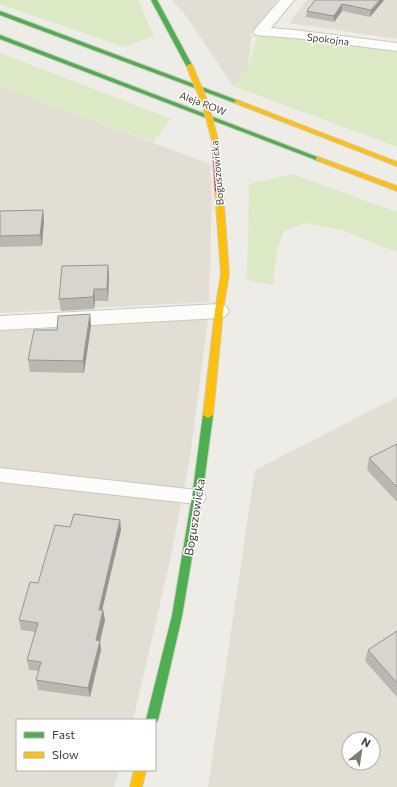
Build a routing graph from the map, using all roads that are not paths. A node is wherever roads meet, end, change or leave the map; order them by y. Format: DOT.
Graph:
graph roads {
  1 [pos="154,0"];
  2 [pos="288,0"];
  3 [pos="0,13"];
  4 [pos="0,37"];
  5 [pos="397,47"];
  6 [pos="397,164"];
  7 [pos="397,189"];
  8 [pos="219,311"];
  9 [pos="0,323"];
  10 [pos="0,475"];
  11 [pos="198,496"];
  12 [pos="152,719"];
  13 [pos="140,771"];
  14 [pos="136,787"];
  1 -- 8 [label="main road, Boguszowicka, bridge"];
  2 -- 5 [label="street, Spokojna"];
  3 -- 6 [label="main road, Aleja ROW"];
  4 -- 7 [label="main road, Aleja ROW"];
  8 -- 9 [label="street"];
  8 -- 11 [label="main road, Boguszowicka"];
  10 -- 11 [label="lane"];
  11 -- 12 [label="main road, Boguszowicka"];
  13 -- 14 [label="main road"];
}
